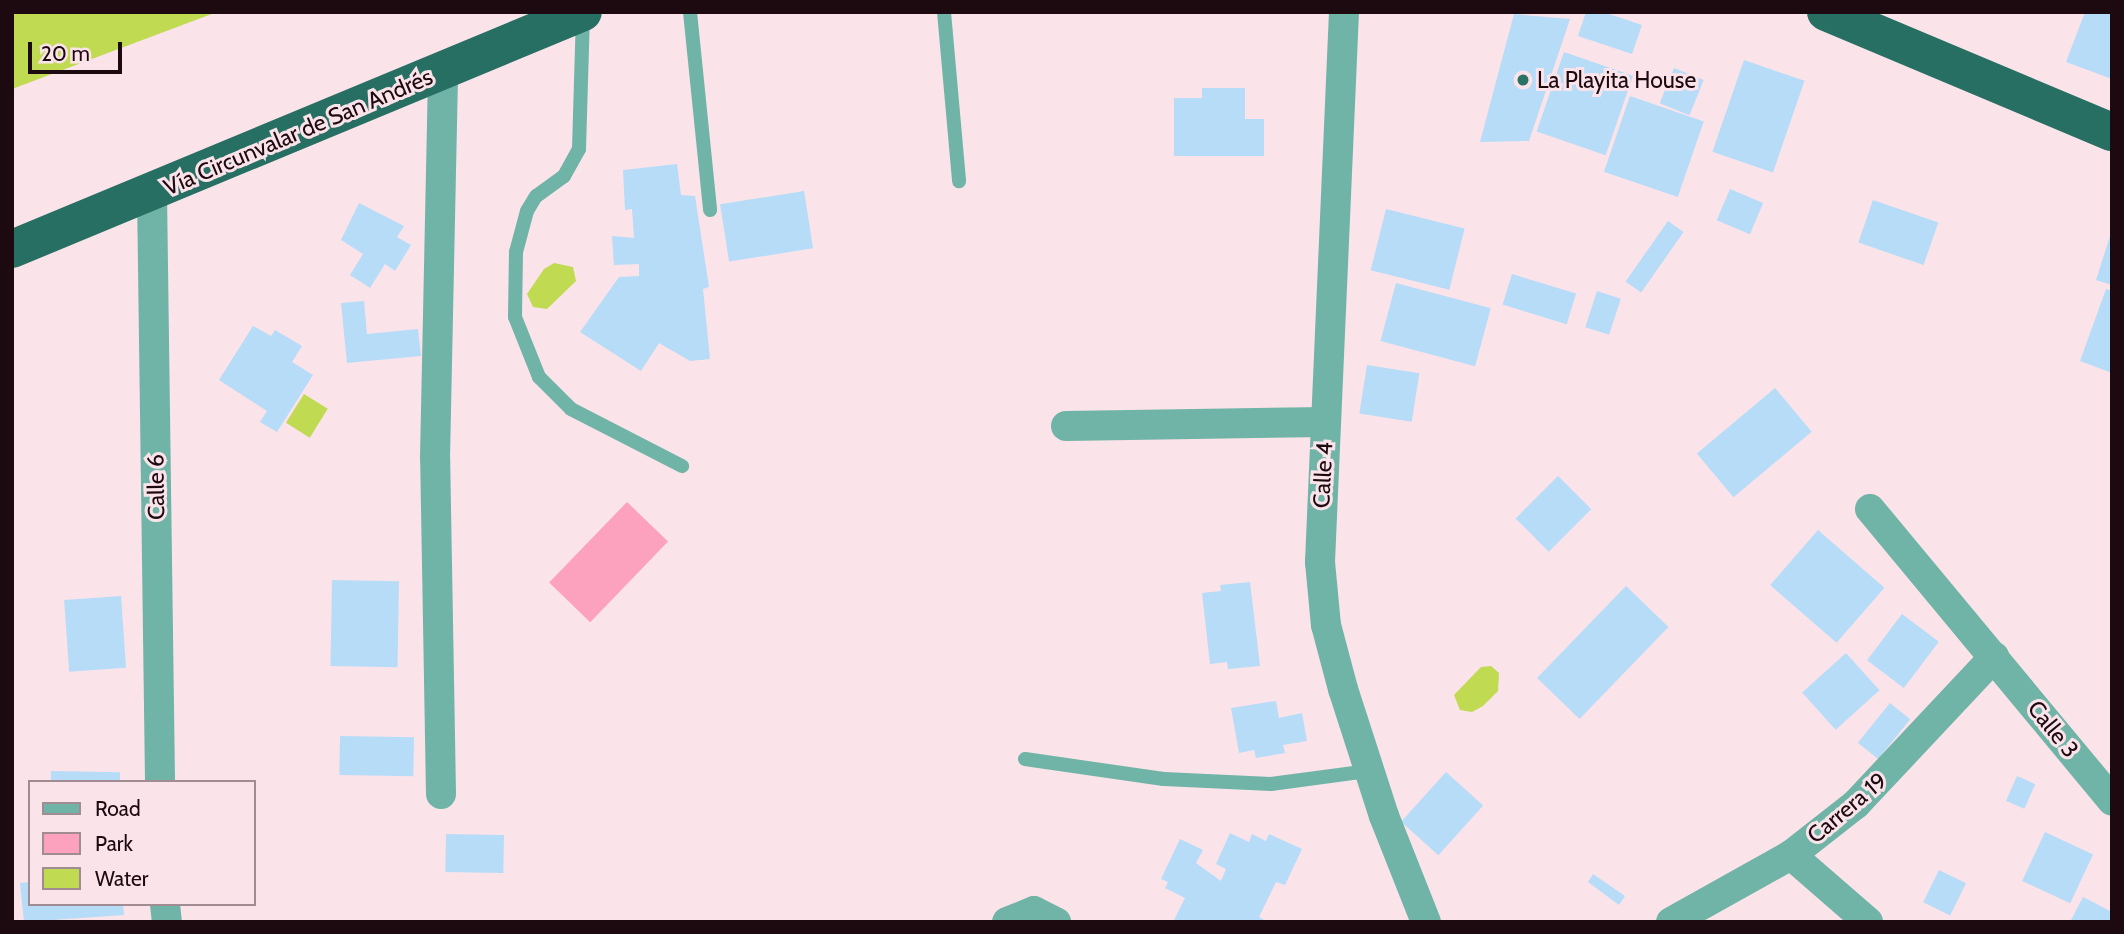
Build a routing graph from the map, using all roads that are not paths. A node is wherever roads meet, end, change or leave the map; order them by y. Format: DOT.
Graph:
graph roads {
  1 [pos="583,12"];
  2 [pos="690,12"];
  3 [pos="944,12"];
  4 [pos="1344,12"];
  5 [pos="1826,12"];
  6 [pos="443,71"];
  7 [pos="2112,132"];
  8 [pos="959,181"];
  9 [pos="152,193"];
  10 [pos="709,210"];
  11 [pos="12,249"];
  12 [pos="1326,422"];
  13 [pos="1066,426"];
  14 [pos="682,466"];
  15 [pos="1870,509"];
  16 [pos="1994,657"];
  17 [pos="1025,759"];
  18 [pos="1369,771"];
  19 [pos="160,780"];
  20 [pos="441,794"];
  21 [pos="2112,801"];
  22 [pos="1791,855"];
  23 [pos="1007,922"];
  24 [pos="1056,922"];
  25 [pos="1426,922"];
  26 [pos="1671,922"];
  27 [pos="1868,922"];
  1 -- 6 [label="highway, Vía Circunvalar de San Andrés"];
  1 -- 14 [label="lane"];
  2 -- 10 [label="lane"];
  3 -- 8 [label="lane"];
  4 -- 12 [label="street, Calle 4"];
  5 -- 7 [label="highway"];
  6 -- 9 [label="highway, Vía Circunvalar de San Andrés"];
  6 -- 20 [label="street"];
  9 -- 11 [label="highway, Vía Circunvalar de San Andrés"];
  9 -- 19 [label="street, Calle 6"];
  12 -- 13 [label="street"];
  12 -- 18 [label="street, Calle 4"];
  15 -- 16 [label="street, Calle 3"];
  16 -- 21 [label="street, Calle 3"];
  16 -- 22 [label="street, Carrera 19"];
  17 -- 18 [label="lane"];
  18 -- 25 [label="street, Calle 4"];
  22 -- 26 [label="street, Carrera 19"];
  22 -- 27 [label="street"];
  23 -- 24 [label="street"];
}
